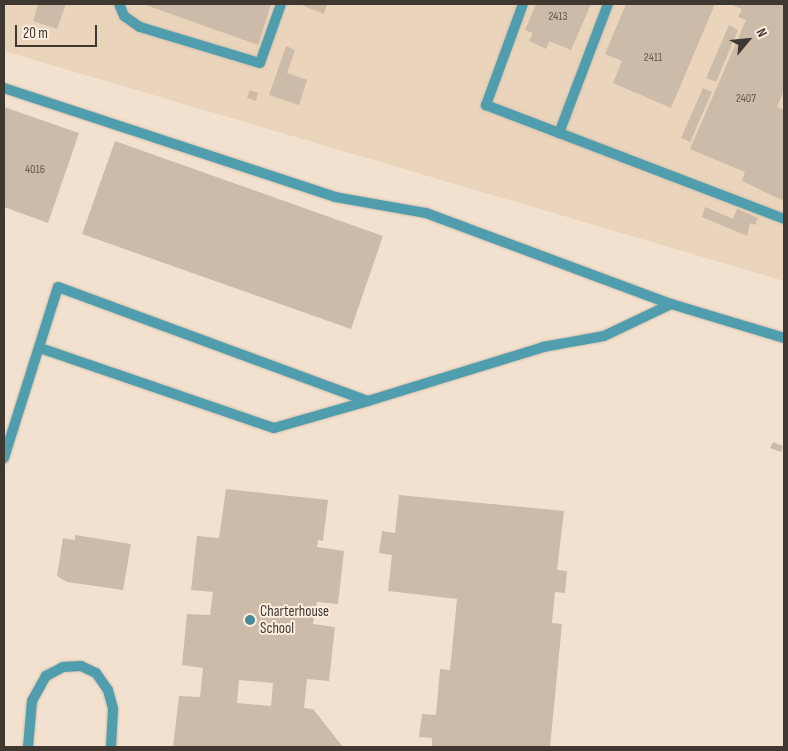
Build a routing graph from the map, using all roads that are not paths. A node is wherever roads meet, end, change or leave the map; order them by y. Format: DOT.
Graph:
graph roads {
  1 [pos="119,4"];
  2 [pos="281,4"];
  3 [pos="524,4"];
  4 [pos="608,4"];
  5 [pos="4,88"];
  6 [pos="559,133"];
  7 [pos="784,219"];
  8 [pos="671,304"];
  9 [pos="784,338"];
  10 [pos="40,348"];
  11 [pos="368,400"];
  12 [pos="4,458"];
  13 [pos="28,747"];
  14 [pos="111,747"];
  1 -- 2 [label="lane"];
  3 -- 6 [label="lane"];
  4 -- 6 [label="lane"];
  5 -- 8 [label="lane"];
  6 -- 7 [label="lane"];
  8 -- 9 [label="lane"];
  8 -- 11 [label="lane"];
  10 -- 11 [label="lane"];
  10 -- 11 [label="lane"];
  10 -- 12 [label="lane"];
  13 -- 14 [label="lane"];
}
